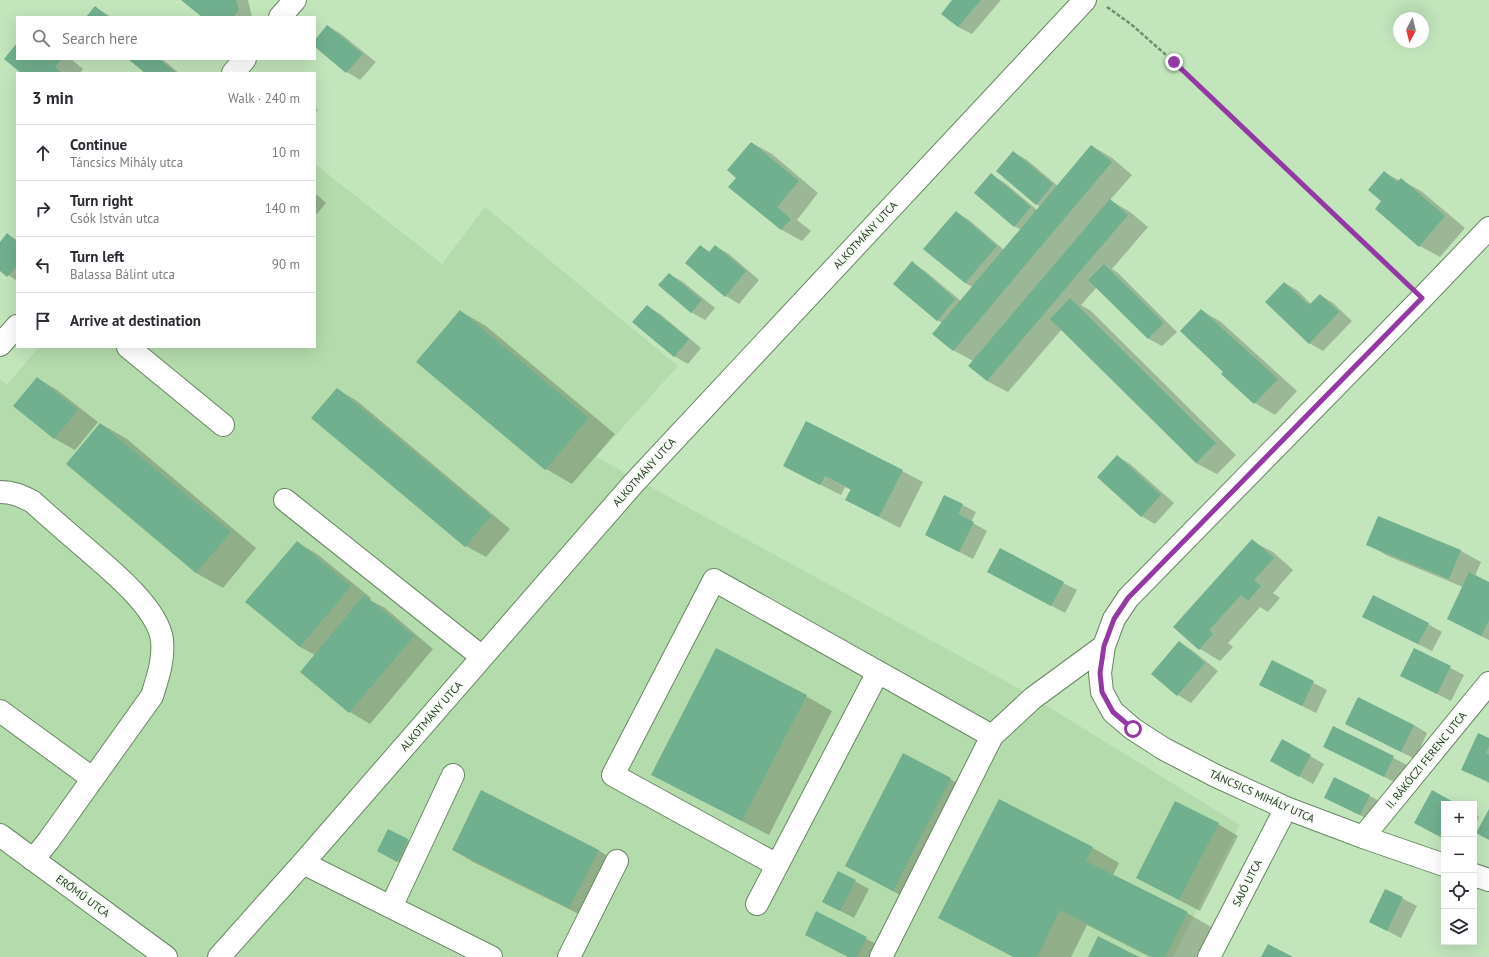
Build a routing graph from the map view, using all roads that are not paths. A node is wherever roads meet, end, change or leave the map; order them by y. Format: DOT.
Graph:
graph roads {
  1 [pos="295,0"];
  2 [pos="1094,2"];
  3 [pos="281,16"];
  4 [pos="244,60"];
  5 [pos="234,72"];
  6 [pos="1489,228"];
  7 [pos="16,327"];
  8 [pos="0,345"];
  9 [pos="129,348"];
  10 [pos="223,425"];
  11 [pos="0,492"];
  12 [pos="285,500"];
  13 [pos="1104,646"];
  14 [pos="482,657"];
  15 [pos="878,672"];
  16 [pos="1489,683"];
  17 [pos="0,710"];
  18 [pos="992,736"];
  19 [pos="453,775"];
  20 [pos="92,778"];
  21 [pos="1286,808"];
  22 [pos="0,835"];
  23 [pos="1363,837"];
  24 [pos="33,860"];
  25 [pos="617,861"];
  26 [pos="303,863"];
  27 [pos="1441,864"];
  28 [pos="777,865"];
  29 [pos="1477,876"];
  30 [pos="1489,880"];
  31 [pos="757,904"];
  32 [pos="391,907"];
  33 [pos="166,957"];
  34 [pos="218,957"];
  35 [pos="491,957"];
  36 [pos="569,957"];
  37 [pos="881,957"];
  38 [pos="1209,957"];
  1 -- 3 [label="street"];
  2 -- 14 [label="street, ALKOTMÁNY UTCA"];
  4 -- 5 [label="street"];
  6 -- 13 [label="street"];
  7 -- 8 [label="street"];
  9 -- 10 [label="street"];
  11 -- 20 [label="street"];
  12 -- 14 [label="street"];
  13 -- 18 [label="street"];
  13 -- 21 [label="street, TÁNCSICS MIHÁLY UTCA"];
  14 -- 26 [label="street, ALKOTMÁNY UTCA"];
  15 -- 18 [label="street"];
  15 -- 28 [label="street"];
  15 -- 28 [label="street"];
  16 -- 23 [label="street, II. RÁKÓCZI FERENC UTCA"];
  17 -- 20 [label="street"];
  18 -- 37 [label="street"];
  19 -- 32 [label="street"];
  20 -- 24 [label="street"];
  21 -- 23 [label="street, TÁNCSICS MIHÁLY UTCA"];
  21 -- 38 [label="street, SAJÓ UTCA"];
  22 -- 24 [label="street, ERŐMŰ UTCA"];
  23 -- 27 [label="street, TÁNCSICS MIHÁLY UTCA"];
  24 -- 33 [label="street, ERŐMŰ UTCA"];
  25 -- 36 [label="street"];
  26 -- 32 [label="street"];
  26 -- 34 [label="street, ALKOTMÁNY UTCA"];
  28 -- 31 [label="street"];
  29 -- 30 [label="street"];
  32 -- 35 [label="street"];
}
